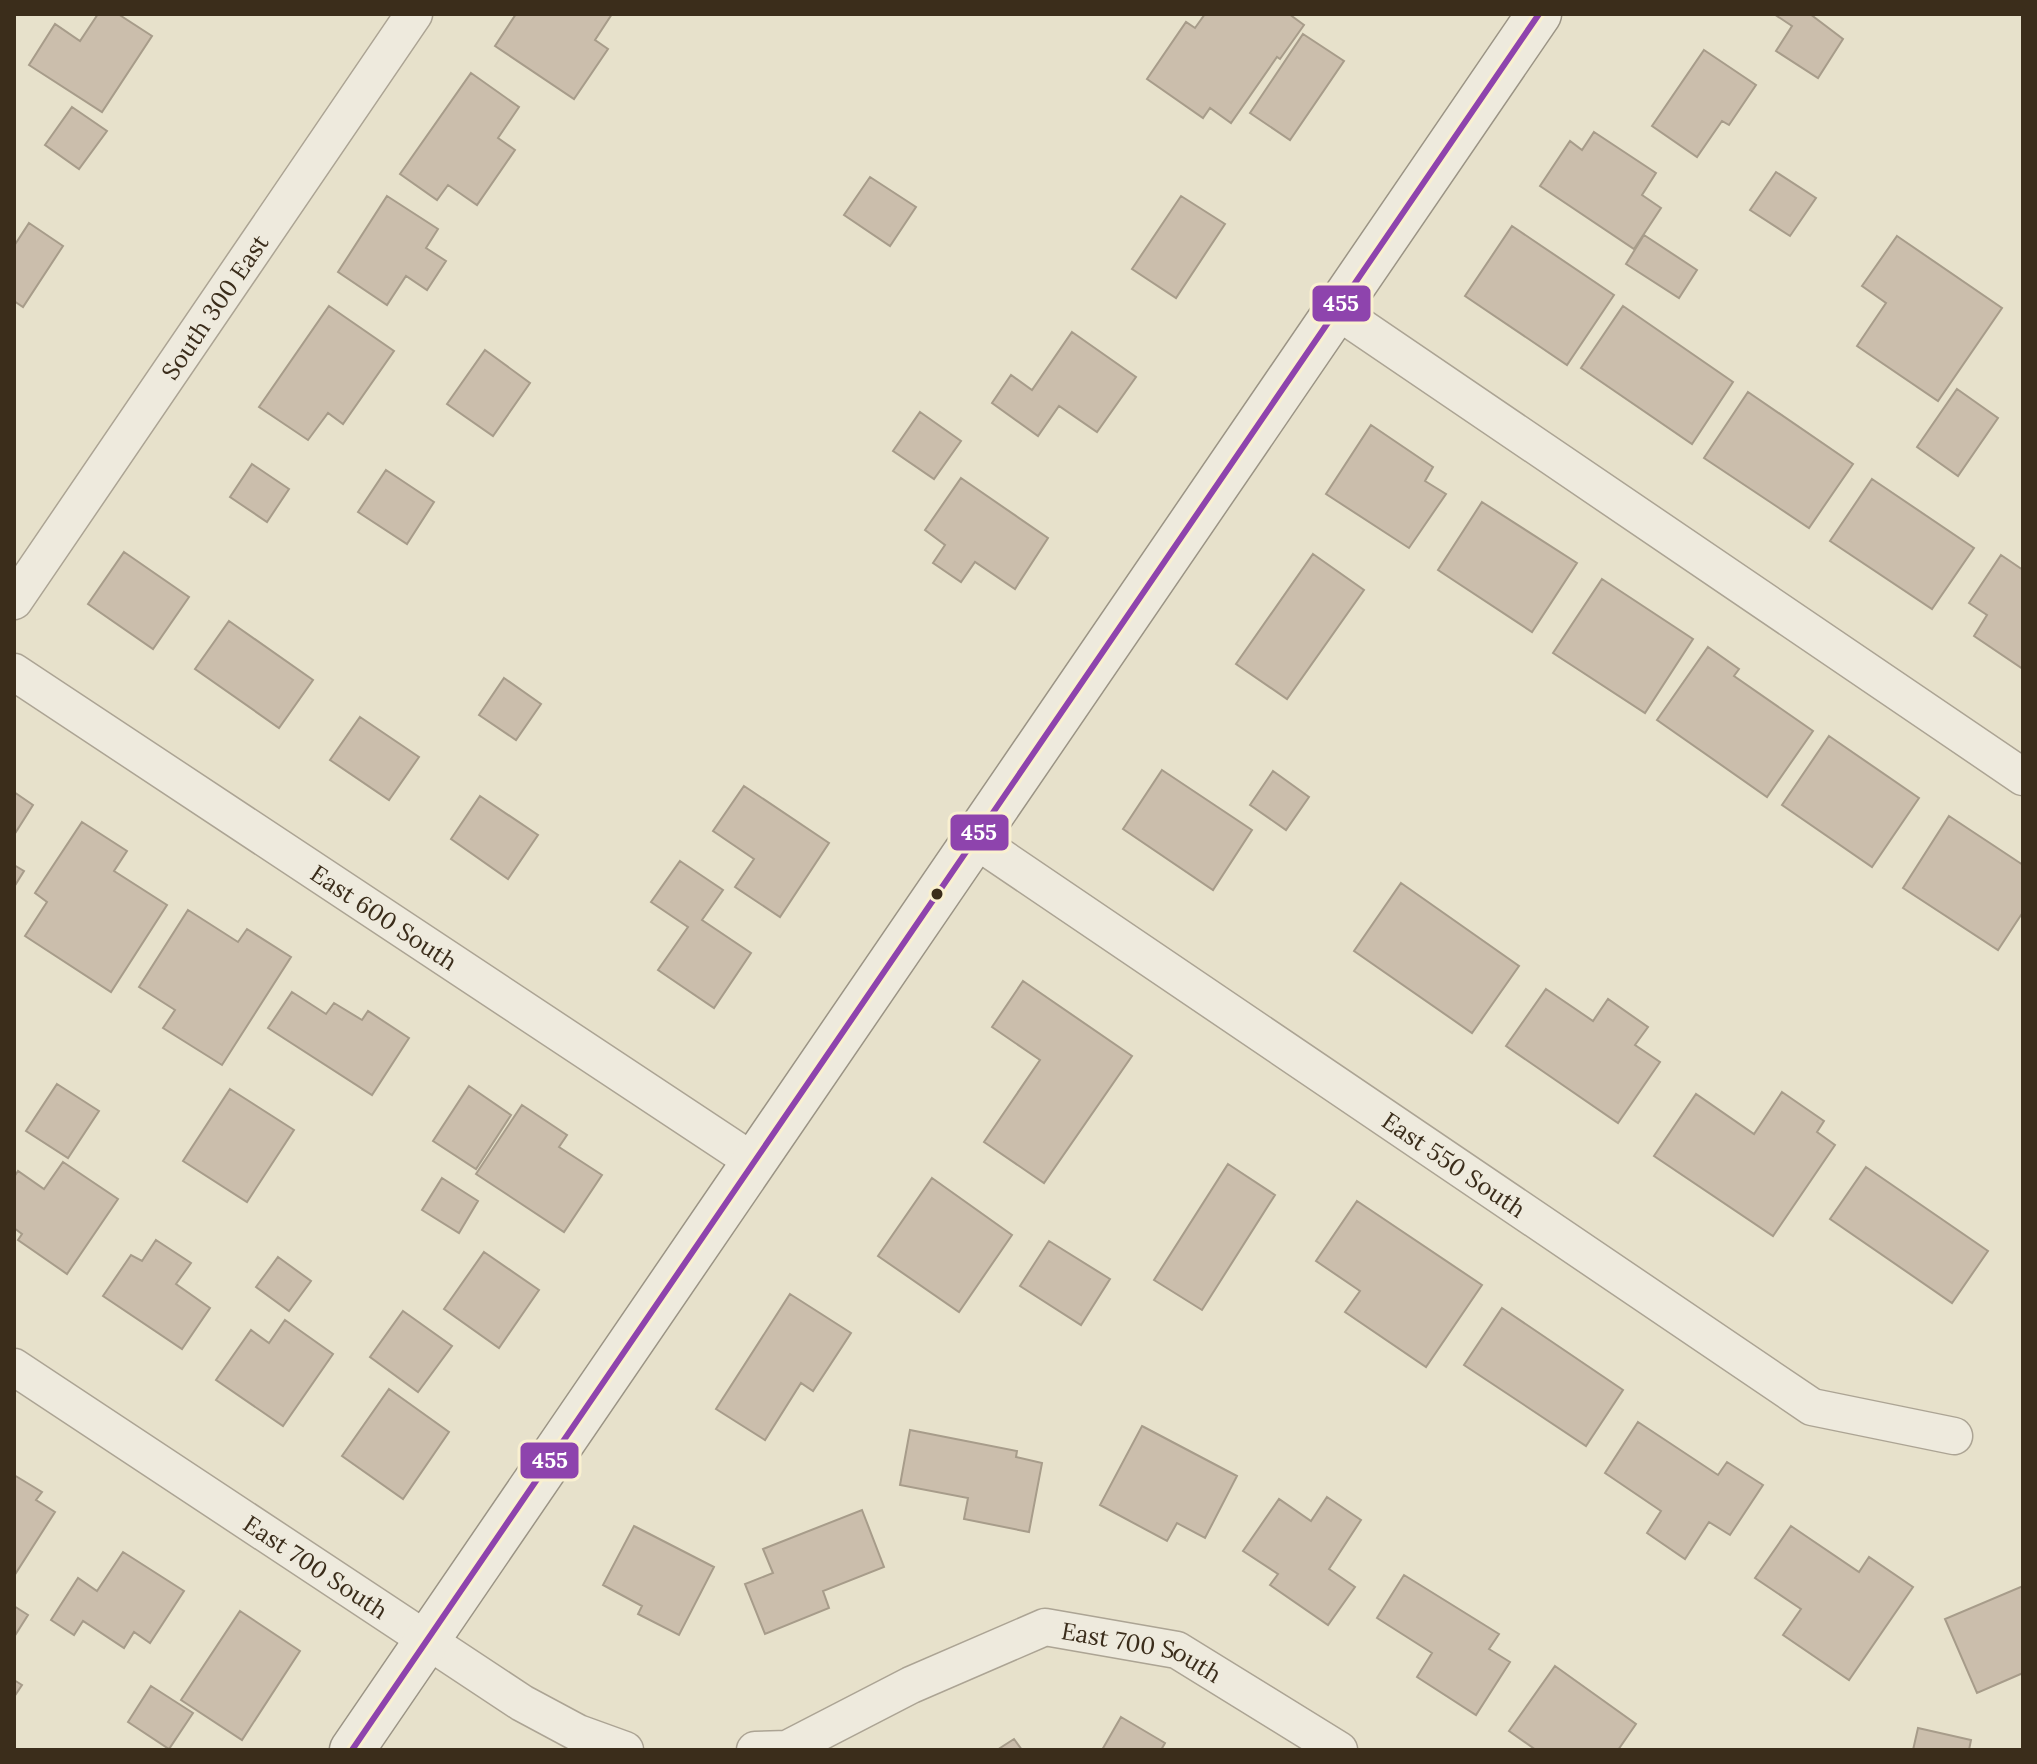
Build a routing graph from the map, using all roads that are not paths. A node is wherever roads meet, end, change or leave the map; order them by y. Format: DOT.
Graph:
graph roads {
  1 [pos="414,14"];
  2 [pos="1539,14"];
  3 [pos="1336,310"];
  4 [pos="14,601"];
  5 [pos="14,672"];
  6 [pos="2023,777"];
  7 [pos="974,839"];
  8 [pos="754,1162"];
  9 [pos="14,1367"];
  10 [pos="1954,1436"];
  11 [pos="427,1640"];
  12 [pos="352,1750"];
  13 [pos="625,1750"];
  14 [pos="755,1750"];
  15 [pos="787,1750"];
  16 [pos="1339,1750"];
  1 -- 4 [label="street, South 300 East"];
  2 -- 3 [label="street"];
  3 -- 6 [label="street"];
  3 -- 7 [label="street"];
  5 -- 8 [label="street, East 600 South"];
  7 -- 8 [label="street"];
  7 -- 10 [label="street, East 550 South"];
  8 -- 11 [label="street"];
  9 -- 11 [label="street, East 700 South"];
  11 -- 12 [label="street"];
  11 -- 13 [label="street, East 700 South"];
  14 -- 15 [label="street, East 700 South"];
  15 -- 16 [label="street, East 700 South"];
}
